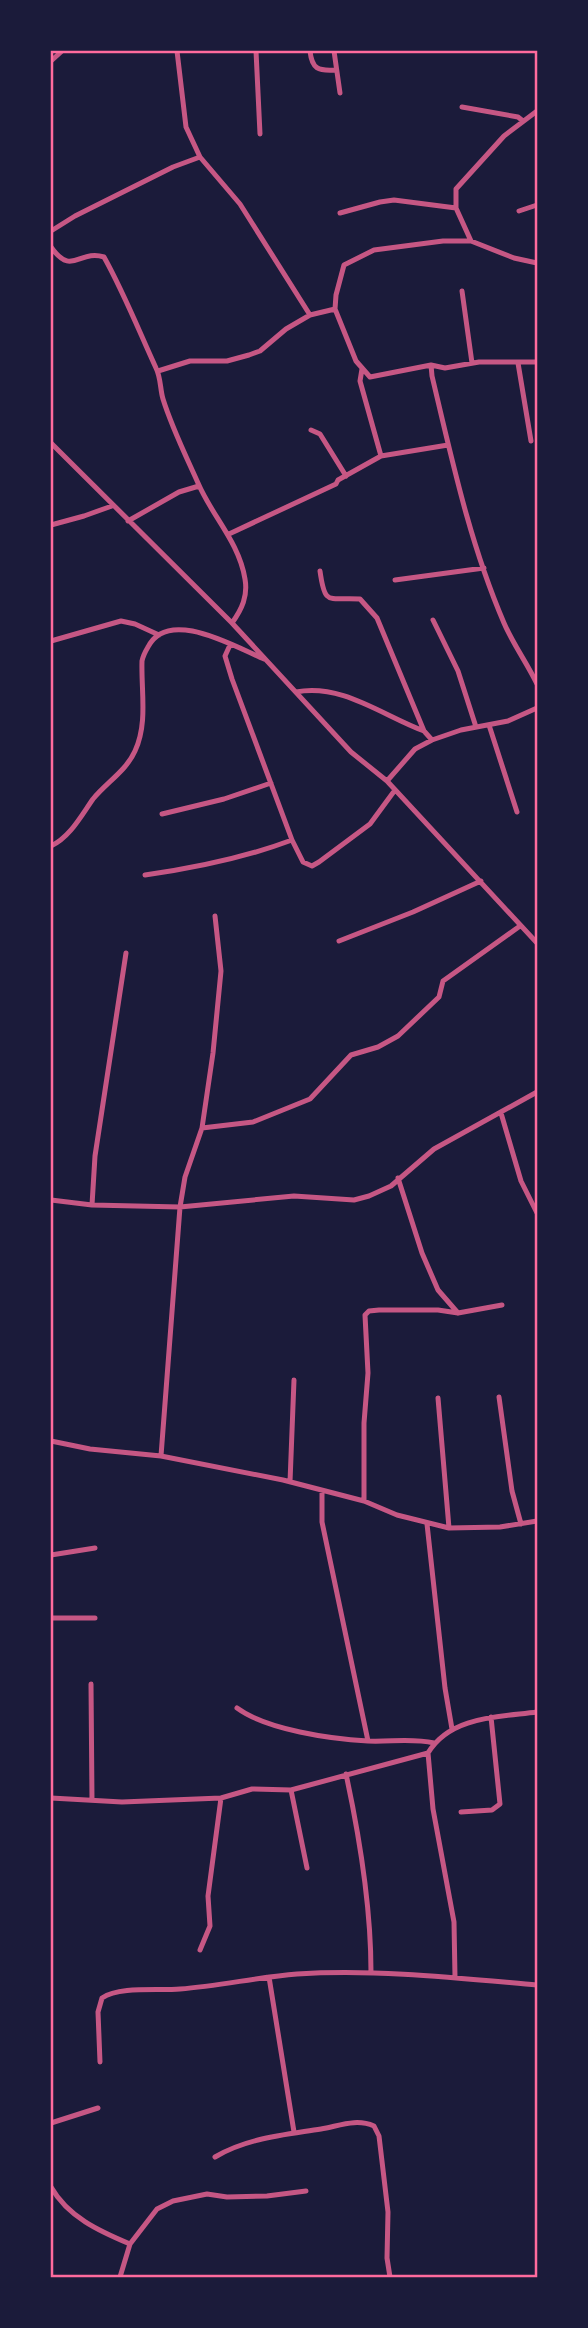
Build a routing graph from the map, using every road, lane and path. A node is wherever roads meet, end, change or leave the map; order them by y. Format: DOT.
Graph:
graph roads {
  1 [pos="62,51"];
  2 [pos="177,51"];
  3 [pos="256,51"];
  4 [pos="310,51"];
  5 [pos="334,51"];
  6 [pos="51,61"];
  7 [pos="335,69"];
  8 [pos="340,93"];
  9 [pos="463,107"];
  10 [pos="537,111"];
  11 [pos="523,121"];
  12 [pos="260,134"];
  13 [pos="200,156"];
  14 [pos="537,205"];
  15 [pos="456,208"];
  16 [pos="519,211"];
  17 [pos="340,213"];
  18 [pos="51,231"];
  19 [pos="471,241"];
  20 [pos="51,247"];
  21 [pos="537,263"];
  22 [pos="462,291"];
  23 [pos="335,309"];
  24 [pos="310,316"];
  25 [pos="537,362"];
  26 [pos="472,363"];
  27 [pos="518,363"];
  28 [pos="431,365"];
  29 [pos="362,369"];
  30 [pos="158,371"];
  31 [pos="311,430"];
  32 [pos="531,441"];
  33 [pos="51,443"];
  34 [pos="448,445"];
  35 [pos="381,456"];
  36 [pos="346,476"];
  37 [pos="199,486"];
  38 [pos="111,506"];
  39 [pos="128,521"];
  40 [pos="51,524"];
  41 [pos="229,534"];
  42 [pos="484,568"];
  43 [pos="320,571"];
  44 [pos="395,580"];
  45 [pos="433,620"];
  46 [pos="232,623"];
  47 [pos="159,635"];
  48 [pos="51,640"];
  49 [pos="230,645"];
  50 [pos="266,660"];
  51 [pos="537,684"];
  52 [pos="296,692"];
  53 [pos="537,708"];
  54 [pos="489,725"];
  55 [pos="476,727"];
  56 [pos="424,731"];
  57 [pos="432,740"];
  58 [pos="387,781"];
  59 [pos="271,783"];
  60 [pos="395,790"];
  61 [pos="517,812"];
  62 [pos="162,814"];
  63 [pos="292,840"];
  64 [pos="51,846"];
  65 [pos="145,875"];
  66 [pos="481,881"];
  67 [pos="215,916"];
  68 [pos="520,926"];
  69 [pos="339,941"];
  70 [pos="537,943"];
  71 [pos="126,953"];
  72 [pos="537,1092"];
  73 [pos="501,1113"];
  74 [pos="202,1128"];
  75 [pos="398,1178"];
  76 [pos="51,1200"];
  77 [pos="92,1205"];
  78 [pos="180,1207"];
  79 [pos="537,1213"];
  80 [pos="502,1305"];
  81 [pos="458,1313"];
  82 [pos="294,1380"];
  83 [pos="499,1397"];
  84 [pos="438,1398"];
  85 [pos="51,1441"];
  86 [pos="161,1456"];
  87 [pos="290,1482"];
  88 [pos="322,1491"];
  89 [pos="363,1501"];
  90 [pos="537,1521"];
  91 [pos="428,1524"];
  92 [pos="521,1524"];
  93 [pos="449,1528"];
  94 [pos="95,1548"];
  95 [pos="51,1555"];
  96 [pos="51,1618"];
  97 [pos="94,1618"];
  98 [pos="91,1684"];
  99 [pos="237,1708"];
  100 [pos="537,1712"];
  101 [pos="492,1717"];
  102 [pos="452,1729"];
  103 [pos="368,1741"];
  104 [pos="434,1743"];
  105 [pos="428,1753"];
  106 [pos="346,1774"];
  107 [pos="291,1790"];
  108 [pos="51,1798"];
  109 [pos="221,1798"];
  110 [pos="92,1800"];
  111 [pos="461,1812"];
  112 [pos="307,1868"];
  113 [pos="200,1950"];
  114 [pos="371,1972"];
  115 [pos="455,1977"];
  116 [pos="269,1978"];
  117 [pos="537,1985"];
  118 [pos="100,2062"];
  119 [pos="98,2108"];
  120 [pos="51,2123"];
  121 [pos="294,2132"];
  122 [pos="215,2157"];
  123 [pos="51,2187"];
  124 [pos="306,2191"];
  125 [pos="130,2244"];
  126 [pos="120,2277"];
  127 [pos="390,2277"];
  1 -- 6 [label="street"];
  2 -- 13 [label="street"];
  3 -- 12 [label="street"];
  4 -- 7 [label="street"];
  5 -- 7 [label="street"];
  7 -- 8 [label="street"];
  9 -- 11 [label="street"];
  10 -- 11 [label="street"];
  11 -- 15 [label="street"];
  13 -- 18 [label="street"];
  13 -- 24 [label="street"];
  14 -- 16 [label="street"];
  15 -- 17 [label="street"];
  15 -- 19 [label="street"];
  19 -- 21 [label="street"];
  19 -- 23 [label="street"];
  20 -- 30 [label="street"];
  22 -- 26 [label="street"];
  23 -- 24 [label="street"];
  23 -- 29 [label="street"];
  24 -- 30 [label="street"];
  25 -- 27 [label="street"];
  26 -- 27 [label="street"];
  26 -- 28 [label="street"];
  27 -- 32 [label="street"];
  28 -- 29 [label="street"];
  28 -- 34 [label="street"];
  29 -- 35 [label="street"];
  30 -- 37 [label="street"];
  31 -- 36 [label="street"];
  33 -- 38 [label="street"];
  34 -- 35 [label="street"];
  34 -- 42 [label="street"];
  35 -- 36 [label="street"];
  36 -- 41 [label="street"];
  37 -- 39 [label="street"];
  37 -- 41 [label="street"];
  38 -- 39 [label="street"];
  38 -- 40 [label="street"];
  39 -- 46 [label="street"];
  41 -- 46 [label="street"];
  42 -- 44 [label="street"];
  42 -- 51 [label="street"];
  43 -- 56 [label="street"];
  45 -- 55 [label="street"];
  46 -- 50 [label="street"];
  47 -- 48 [label="street"];
  47 -- 49 [label="street"];
  47 -- 64 [label="street"];
  49 -- 50 [label="street"];
  49 -- 59 [label="street"];
  50 -- 52 [label="street"];
  52 -- 56 [label="street"];
  52 -- 58 [label="street"];
  53 -- 54 [label="street"];
  54 -- 55 [label="street"];
  54 -- 61 [label="street"];
  55 -- 57 [label="street"];
  56 -- 57 [label="street"];
  57 -- 58 [label="street"];
  58 -- 60 [label="street"];
  59 -- 62 [label="street"];
  59 -- 63 [label="street"];
  60 -- 63 [label="street"];
  60 -- 66 [label="street"];
  63 -- 65 [label="street"];
  66 -- 68 [label="street"];
  66 -- 69 [label="street"];
  67 -- 74 [label="street"];
  68 -- 70 [label="street"];
  68 -- 74 [label="street"];
  71 -- 77 [label="street"];
  72 -- 73 [label="street"];
  73 -- 75 [label="street"];
  73 -- 79 [label="street"];
  74 -- 78 [label="street"];
  75 -- 78 [label="street"];
  75 -- 81 [label="street"];
  76 -- 77 [label="street"];
  77 -- 78 [label="street"];
  78 -- 86 [label="street"];
  80 -- 81 [label="street"];
  81 -- 89 [label="street"];
  82 -- 87 [label="street"];
  83 -- 92 [label="street"];
  84 -- 93 [label="street"];
  85 -- 86 [label="street"];
  86 -- 87 [label="street"];
  87 -- 88 [label="street"];
  88 -- 89 [label="street"];
  88 -- 103 [label="street"];
  89 -- 91 [label="street"];
  90 -- 92 [label="street"];
  91 -- 93 [label="street"];
  91 -- 102 [label="street"];
  92 -- 93 [label="street"];
  94 -- 95 [label="street"];
  96 -- 97 [label="street"];
  98 -- 110 [label="street"];
  99 -- 103 [label="street"];
  100 -- 101 [label="street"];
  101 -- 102 [label="street"];
  101 -- 111 [label="street"];
  102 -- 104 [label="street"];
  103 -- 104 [label="street"];
  104 -- 105 [label="street"];
  105 -- 106 [label="street"];
  105 -- 115 [label="street"];
  106 -- 107 [label="street"];
  106 -- 114 [label="street"];
  107 -- 109 [label="street"];
  107 -- 112 [label="street"];
  108 -- 110 [label="street"];
  109 -- 110 [label="street"];
  109 -- 113 [label="street"];
  114 -- 115 [label="street"];
  114 -- 116 [label="street"];
  115 -- 117 [label="street"];
  116 -- 118 [label="street"];
  116 -- 121 [label="street"];
  119 -- 120 [label="street"];
  121 -- 122 [label="street"];
  121 -- 127 [label="street"];
  123 -- 125 [label="street"];
  124 -- 125 [label="street"];
  125 -- 126 [label="street"];
}
